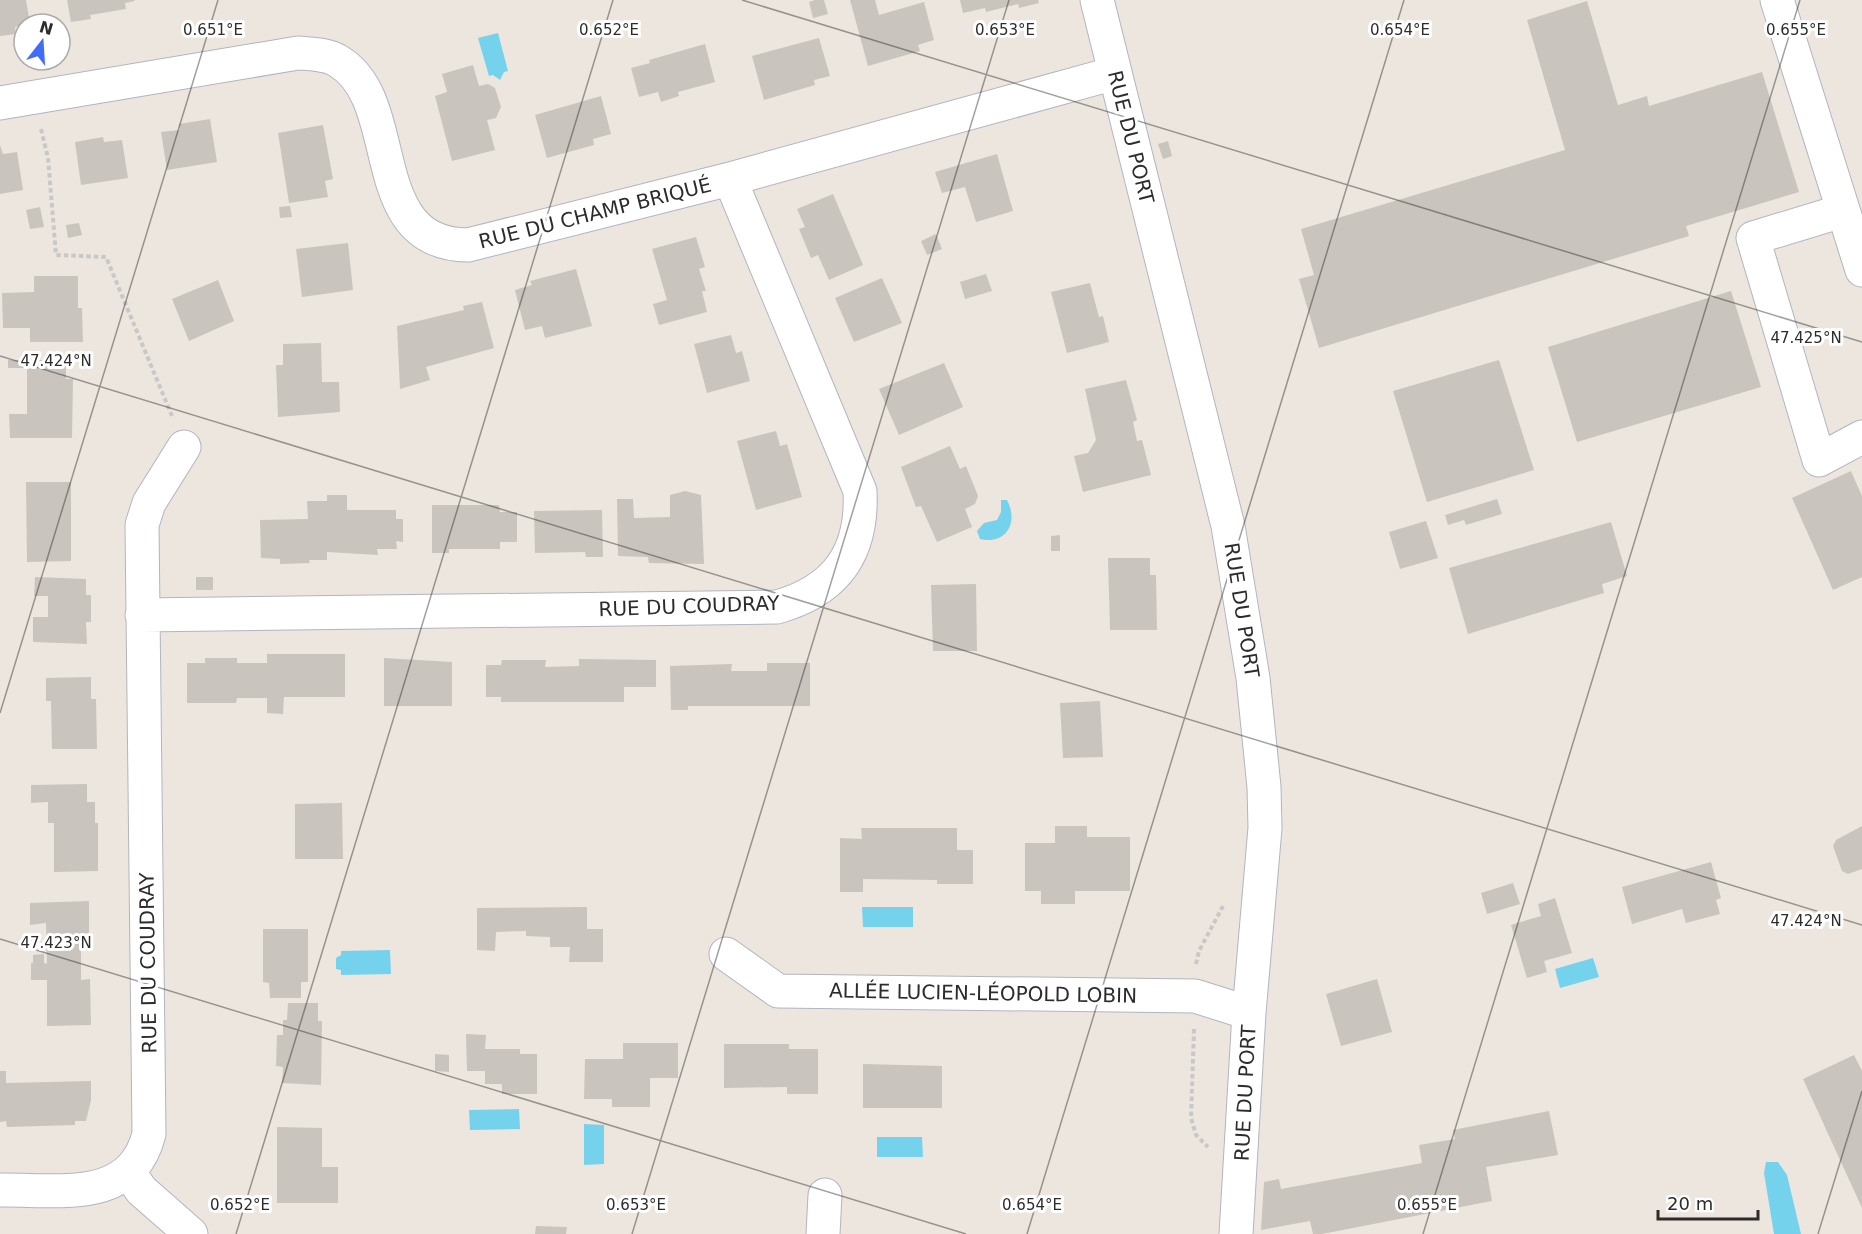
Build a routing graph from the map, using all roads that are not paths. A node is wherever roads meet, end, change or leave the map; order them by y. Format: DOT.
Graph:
graph roads {
  1 [pos="1097,0"];
  2 [pos="1777,0"];
  3 [pos="1115,73"];
  4 [pos="0,103"];
  5 [pos="730,179"];
  6 [pos="1842,212"];
  7 [pos="1862,270"];
  8 [pos="1862,437"];
  9 [pos="184,447"];
  10 [pos="142,615"];
  11 [pos="726,954"];
  12 [pos="1249,1013"];
  13 [pos="129,1172"];
  14 [pos="0,1190"];
  15 [pos="825,1195"];
  16 [pos="191,1234"];
  17 [pos="823,1234"];
  18 [pos="1236,1234"];
  1 -- 3 [label="street, RUE DU PORT"];
  2 -- 6 [label="street"];
  3 -- 5 [label="street, RUE DU CHAMP BRIQUÉ"];
  3 -- 12 [label="street, RUE DU PORT"];
  4 -- 5 [label="street, RUE DU CHAMP BRIQUÉ"];
  5 -- 10 [label="street, RUE DU COUDRAY"];
  6 -- 7 [label="street"];
  6 -- 8 [label="street"];
  9 -- 10 [label="street, RUE DU COUDRAY"];
  10 -- 13 [label="street, RUE DU COUDRAY"];
  11 -- 12 [label="street, ALLÉE LUCIEN-LÉOPOLD LOBIN"];
  12 -- 18 [label="street, RUE DU PORT"];
  13 -- 14 [label="street, RUE DU COUDRAY"];
  13 -- 16 [label="street"];
  15 -- 17 [label="street"];
}
